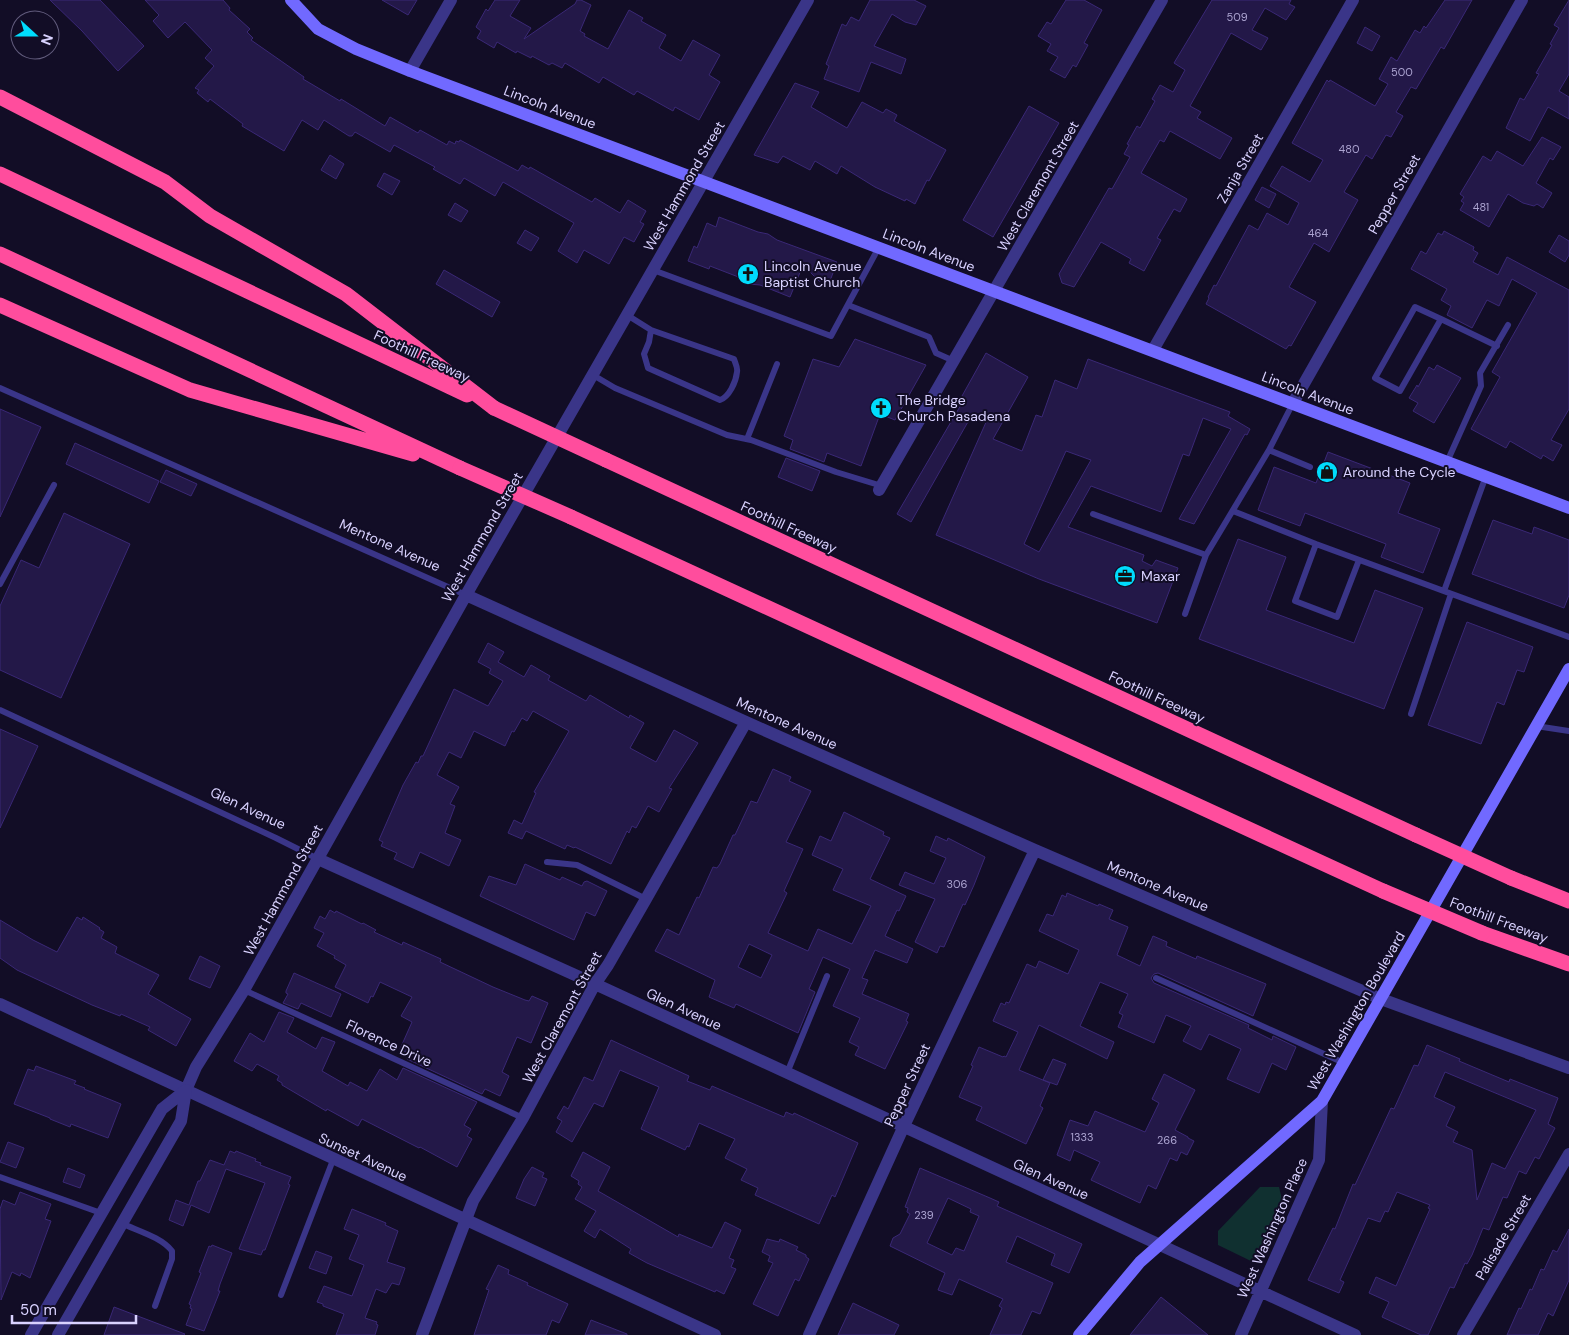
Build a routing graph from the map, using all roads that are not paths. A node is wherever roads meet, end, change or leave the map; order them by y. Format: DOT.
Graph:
graph roads {
  1 [pos="291,0"];
  2 [pos="451,0"];
  3 [pos="808,0"];
  4 [pos="1162,0"];
  5 [pos="1353,0"];
  6 [pos="1522,0"];
  7 [pos="410,71"];
  8 [pos="0,97"];
  9 [pos="0,174"];
  10 [pos="704,181"];
  11 [pos="879,247"];
  12 [pos="0,254"];
  13 [pos="653,270"];
  14 [pos="994,290"];
  15 [pos="848,305"];
  16 [pos="0,306"];
  17 [pos="627,315"];
  18 [pos="1442,319"];
  19 [pos="1508,325"];
  20 [pos="651,330"];
  21 [pos="1497,346"];
  22 [pos="1153,350"];
  23 [pos="954,361"];
  24 [pos="777,364"];
  25 [pos="593,375"];
  26 [pos="0,388"];
  27 [pos="1293,403"];
  28 [pos="494,408"];
  29 [pos="747,439"];
  30 [pos="1269,450"];
  31 [pos="1447,462"];
  32 [pos="1310,467"];
  33 [pos="460,468"];
  34 [pos="1486,476"];
  35 [pos="54,485"];
  36 [pos="881,488"];
  37 [pos="1569,508"];
  38 [pos="1233,511"];
  39 [pos="1093,514"];
  40 [pos="1316,544"];
  41 [pos="1206,555"];
  42 [pos="1359,560"];
  43 [pos="0,584"];
  44 [pos="1448,592"];
  45 [pos="466,595"];
  46 [pos="1185,614"];
  47 [pos="1569,637"];
  48 [pos="1569,669"];
  49 [pos="0,710"];
  50 [pos="1411,714"];
  51 [pos="746,722"];
  52 [pos="1536,726"];
  53 [pos="1569,731"];
  54 [pos="1035,850"];
  55 [pos="318,859"];
  56 [pos="547,862"];
  57 [pos="646,899"];
  58 [pos="1569,901"];
  59 [pos="1569,964"];
  60 [pos="827,976"];
  61 [pos="1156,978"];
  62 [pos="595,984"];
  63 [pos="244,990"];
  64 [pos="1381,999"];
  65 [pos="0,1004"];
  66 [pos="1344,1063"];
  67 [pos="1569,1068"];
  68 [pos="787,1074"];
  69 [pos="186,1090"];
  70 [pos="1322,1101"];
  71 [pos="524,1118"];
  72 [pos="903,1128"];
  73 [pos="1569,1154"];
  74 [pos="333,1160"];
  75 [pos="0,1177"];
  76 [pos="101,1213"];
  77 [pos="466,1220"];
  78 [pos="121,1223"];
  79 [pos="1160,1244"];
  80 [pos="1261,1292"];
  81 [pos="281,1295"];
  82 [pos="155,1306"];
  83 [pos="31,1335"];
  84 [pos="58,1335"];
  85 [pos="422,1335"];
  86 [pos="715,1335"];
  87 [pos="809,1335"];
  88 [pos="1079,1335"];
  89 [pos="1241,1335"];
  90 [pos="1355,1335"];
  91 [pos="1463,1335"];
  1 -- 7 [label="main road, Lincoln Avenue"];
  2 -- 7 [label="street"];
  3 -- 10 [label="street, West Hammond Street"];
  4 -- 14 [label="street, West Claremont Street"];
  5 -- 22 [label="street, Zanja Street"];
  6 -- 27 [label="street, Pepper Street"];
  7 -- 10 [label="main road, Lincoln Avenue"];
  8 -- 28 [label="highway"];
  9 -- 28 [label="highway, Foothill Freeway"];
  10 -- 11 [label="main road, Lincoln Avenue"];
  10 -- 13 [label="street, West Hammond Street"];
  11 -- 14 [label="main road, Lincoln Avenue"];
  11 -- 15 [label="lane"];
  12 -- 33 [label="highway, Foothill Freeway"];
  13 -- 15 [label="lane"];
  13 -- 17 [label="street, West Hammond Street"];
  14 -- 22 [label="main road, Lincoln Avenue"];
  14 -- 23 [label="street, West Claremont Street"];
  15 -- 23 [label="lane"];
  16 -- 33 [label="highway"];
  17 -- 20 [label="lane"];
  17 -- 25 [label="street, West Hammond Street"];
  18 -- 18 [label="lane"];
  18 -- 21 [label="lane"];
  19 -- 21 [label="lane"];
  20 -- 20 [label="lane"];
  21 -- 31 [label="lane"];
  22 -- 27 [label="main road, Lincoln Avenue"];
  23 -- 36 [label="street, West Claremont Street"];
  24 -- 29 [label="lane"];
  25 -- 29 [label="lane"];
  25 -- 45 [label="street, West Hammond Street"];
  26 -- 45 [label="lane, Mentone Avenue"];
  27 -- 30 [label="lane"];
  27 -- 31 [label="main road, Lincoln Avenue"];
  28 -- 58 [label="highway, Foothill Freeway, bridge"];
  29 -- 36 [label="lane"];
  30 -- 32 [label="lane"];
  30 -- 38 [label="lane"];
  31 -- 34 [label="main road, Lincoln Avenue"];
  33 -- 59 [label="highway, Foothill Freeway, bridge"];
  34 -- 37 [label="main road, Lincoln Avenue"];
  34 -- 44 [label="lane"];
  35 -- 43 [label="lane"];
  38 -- 40 [label="lane"];
  38 -- 41 [label="lane"];
  39 -- 41 [label="lane"];
  40 -- 42 [label="lane"];
  40 -- 42 [label="lane"];
  41 -- 46 [label="lane"];
  42 -- 44 [label="lane"];
  44 -- 47 [label="lane"];
  44 -- 50 [label="lane"];
  45 -- 51 [label="street, Mentone Avenue"];
  45 -- 55 [label="street, West Hammond Street"];
  48 -- 52 [label="main road, West Washington Boulevard"];
  49 -- 55 [label="lane, Glen Avenue"];
  51 -- 54 [label="street, Mentone Avenue"];
  51 -- 57 [label="street, West Claremont Street"];
  52 -- 53 [label="lane"];
  52 -- 64 [label="main road, West Washington Boulevard"];
  54 -- 64 [label="street, Mentone Avenue"];
  54 -- 72 [label="street, Pepper Street"];
  55 -- 62 [label="street, Glen Avenue"];
  55 -- 63 [label="street, West Hammond Street"];
  56 -- 57 [label="lane"];
  57 -- 62 [label="street, West Claremont Street"];
  60 -- 68 [label="lane"];
  61 -- 66 [label="lane"];
  62 -- 68 [label="street, Glen Avenue"];
  62 -- 71 [label="street, West Claremont Street"];
  63 -- 69 [label="street, West Hammond Street"];
  63 -- 71 [label="lane, Florence Drive"];
  64 -- 66 [label="main road, West Washington Boulevard"];
  64 -- 67 [label="street, Mentone Avenue"];
  65 -- 69 [label="street, Sunset Avenue"];
  66 -- 70 [label="main road, West Washington Boulevard"];
  68 -- 72 [label="street, Glen Avenue"];
  69 -- 74 [label="street, Sunset Avenue"];
  69 -- 76 [label="street, West Hammond Street"];
  69 -- 78 [label="street, West Hammond Street"];
  70 -- 79 [label="main road, West Washington Boulevard"];
  70 -- 80 [label="street, West Washington Place"];
  71 -- 77 [label="street, West Claremont Street"];
  72 -- 79 [label="street, Glen Avenue"];
  72 -- 87 [label="street, Pepper Street"];
  73 -- 91 [label="street, Palisade Street"];
  74 -- 77 [label="street, Sunset Avenue"];
  74 -- 81 [label="lane"];
  75 -- 76 [label="lane"];
  76 -- 83 [label="street, West Hammond Street"];
  77 -- 85 [label="street, West Claremont Street"];
  77 -- 86 [label="street, Sunset Avenue"];
  78 -- 82 [label="lane"];
  78 -- 84 [label="street, West Hammond Street"];
  79 -- 80 [label="street, Glen Avenue"];
  79 -- 88 [label="main road, West Washington Boulevard"];
  80 -- 89 [label="street, West Washington Place"];
  80 -- 90 [label="street, Glen Avenue"];
}
